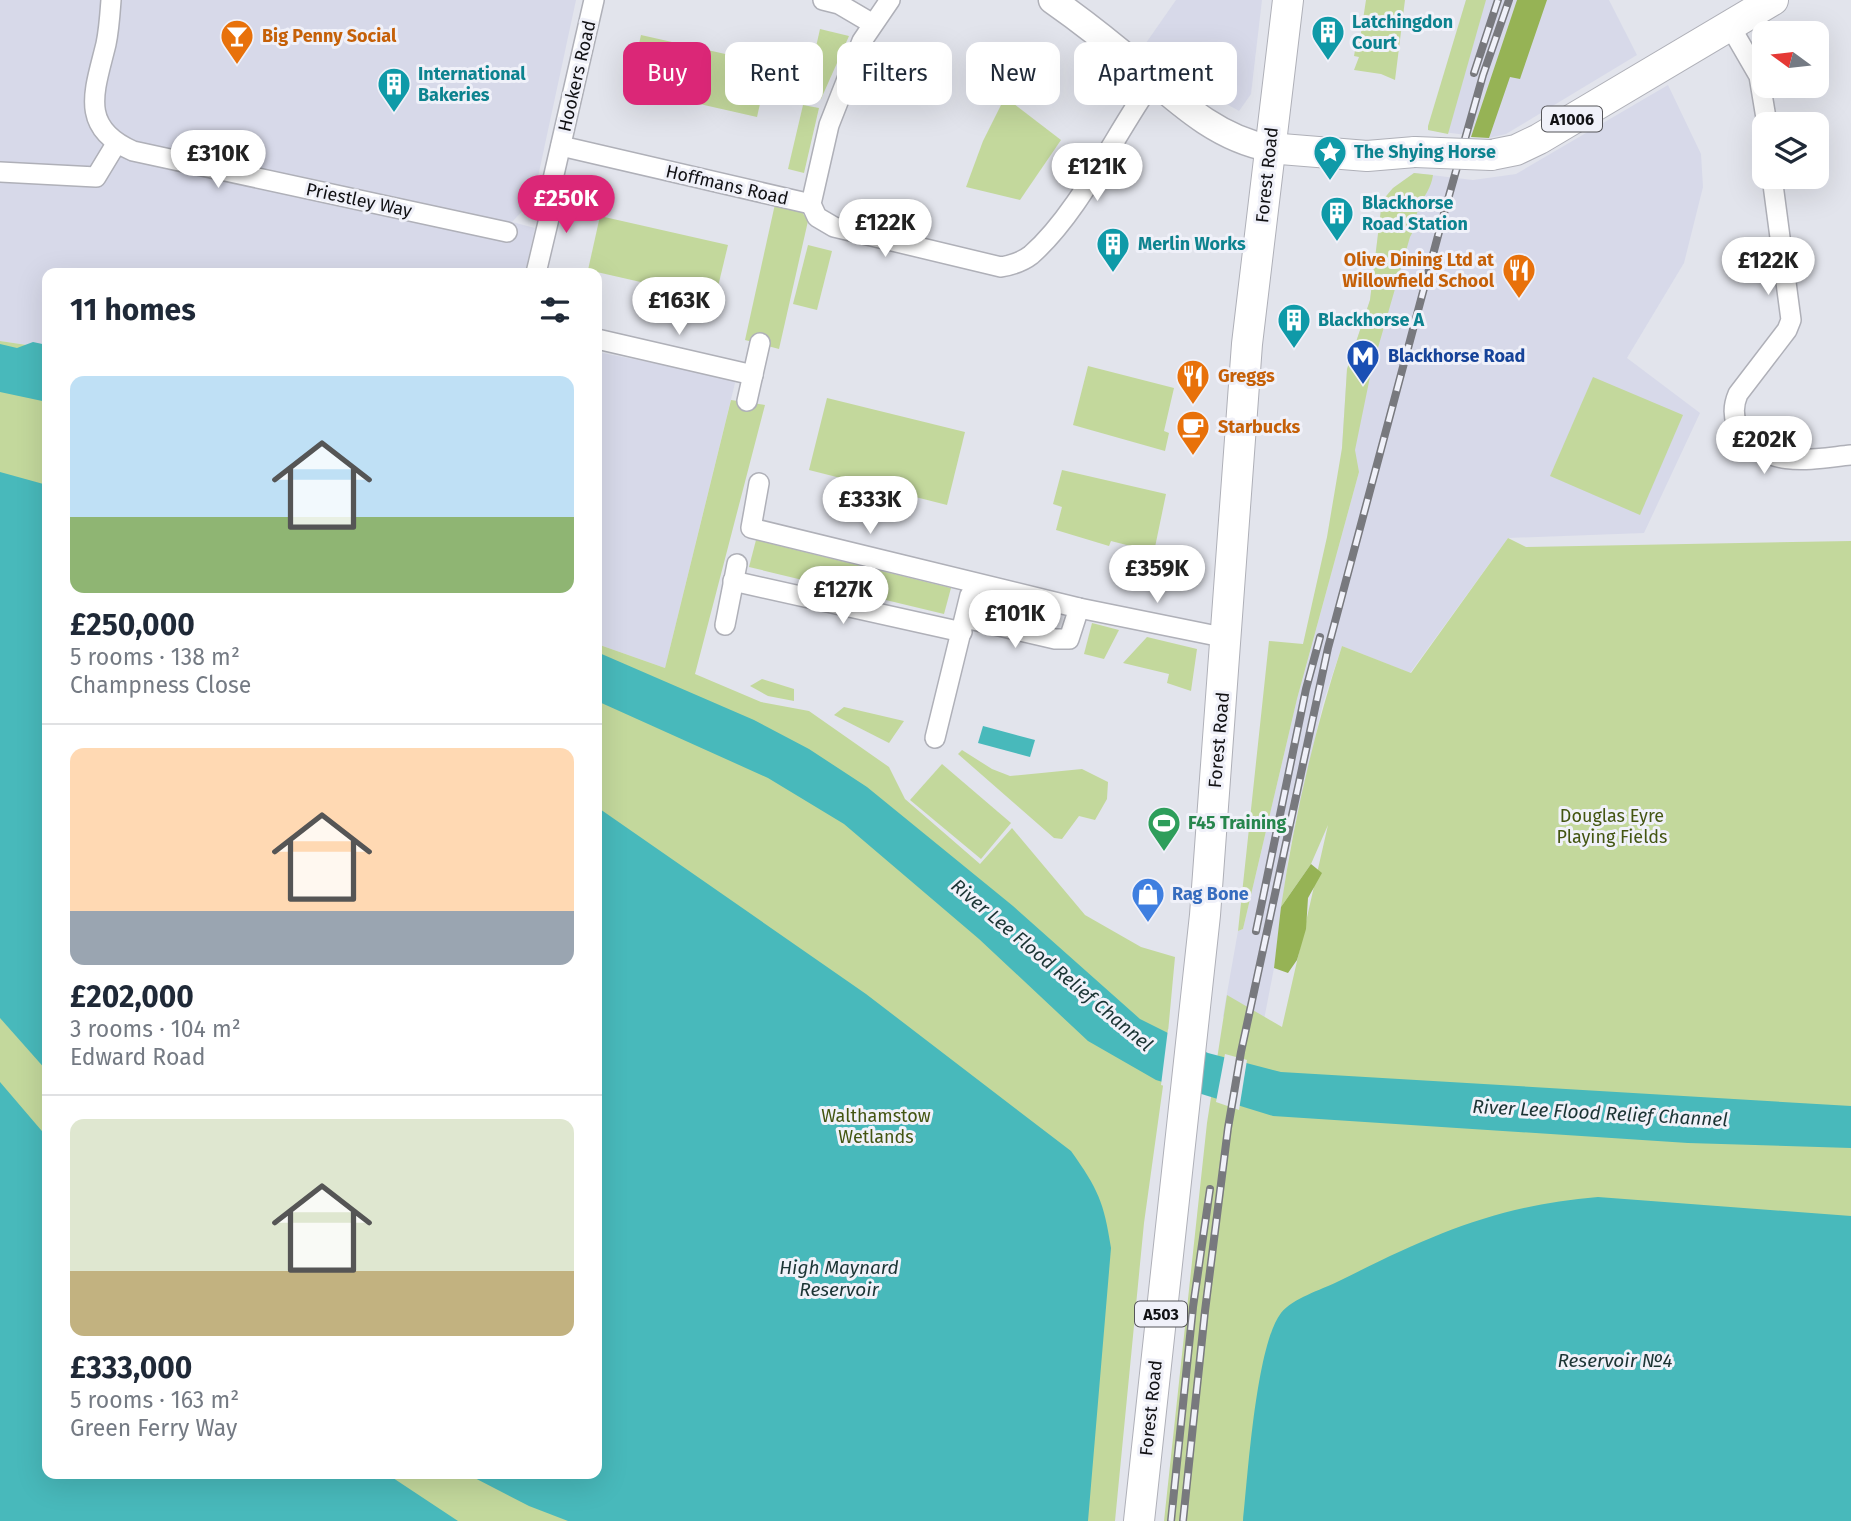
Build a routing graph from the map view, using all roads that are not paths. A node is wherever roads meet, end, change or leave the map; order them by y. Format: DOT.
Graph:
graph roads {
  1 [pos="111,0"];
  2 [pos="594,0"];
  3 [pos="823,0"];
  4 [pos="890,0"];
  5 [pos="1052,0"];
  6 [pos="1287,0"];
  7 [pos="1773,0"];
  8 [pos="873,24"];
  9 [pos="1730,26"];
  10 [pos="1103,42"];
  11 [pos="1137,105"];
  12 [pos="1180,105"];
  13 [pos="1765,112"];
  14 [pos="116,144"];
  15 [pos="561,146"];
  16 [pos="1269,148"];
  17 [pos="0,172"];
  18 [pos="1775,189"];
  19 [pos="811,204"];
  20 [pos="507,232"];
  21 [pos="537,268"];
  22 [pos="602,340"];
  23 [pos="760,343"];
  24 [pos="753,375"];
  25 [pos="747,401"];
  26 [pos="1851,455"];
  27 [pos="759,483"];
  28 [pos="970,595"];
  29 [pos="1079,608"];
  30 [pos="725,625"];
  31 [pos="963,625"];
  32 [pos="1227,638"];
  33 [pos="935,738"];
  34 [pos="1139,1521"];
  1 -- 14 [label="street"];
  2 -- 15 [label="street, Hookers Road"];
  3 -- 8 [label="street"];
  4 -- 8 [label="street"];
  5 -- 10 [label="main road"];
  6 -- 16 [label="main road, Forest Road / A503"];
  7 -- 9 [label="main road, A1006"];
  8 -- 19 [label="street"];
  9 -- 13 [label="street"];
  9 -- 16 [label="main road, A1006, bridge"];
  11 -- 19 [label="street"];
  12 -- 16 [label="main road"];
  14 -- 17 [label="street"];
  14 -- 20 [label="street, Priestley Way"];
  15 -- 19 [label="street, Hoffmans Road"];
  15 -- 21 [label="street, Hookers Road"];
  16 -- 32 [label="main road, Forest Road / A503"];
  18 -- 26 [label="street"];
  22 -- 24 [label="street"];
  23 -- 24 [label="street"];
  24 -- 25 [label="street"];
  27 -- 29 [label="street"];
  28 -- 31 [label="street"];
  29 -- 31 [label="street"];
  29 -- 32 [label="street"];
  30 -- 31 [label="street"];
  31 -- 33 [label="street"];
  32 -- 34 [label="main road, Forest Road / A503"];
}
